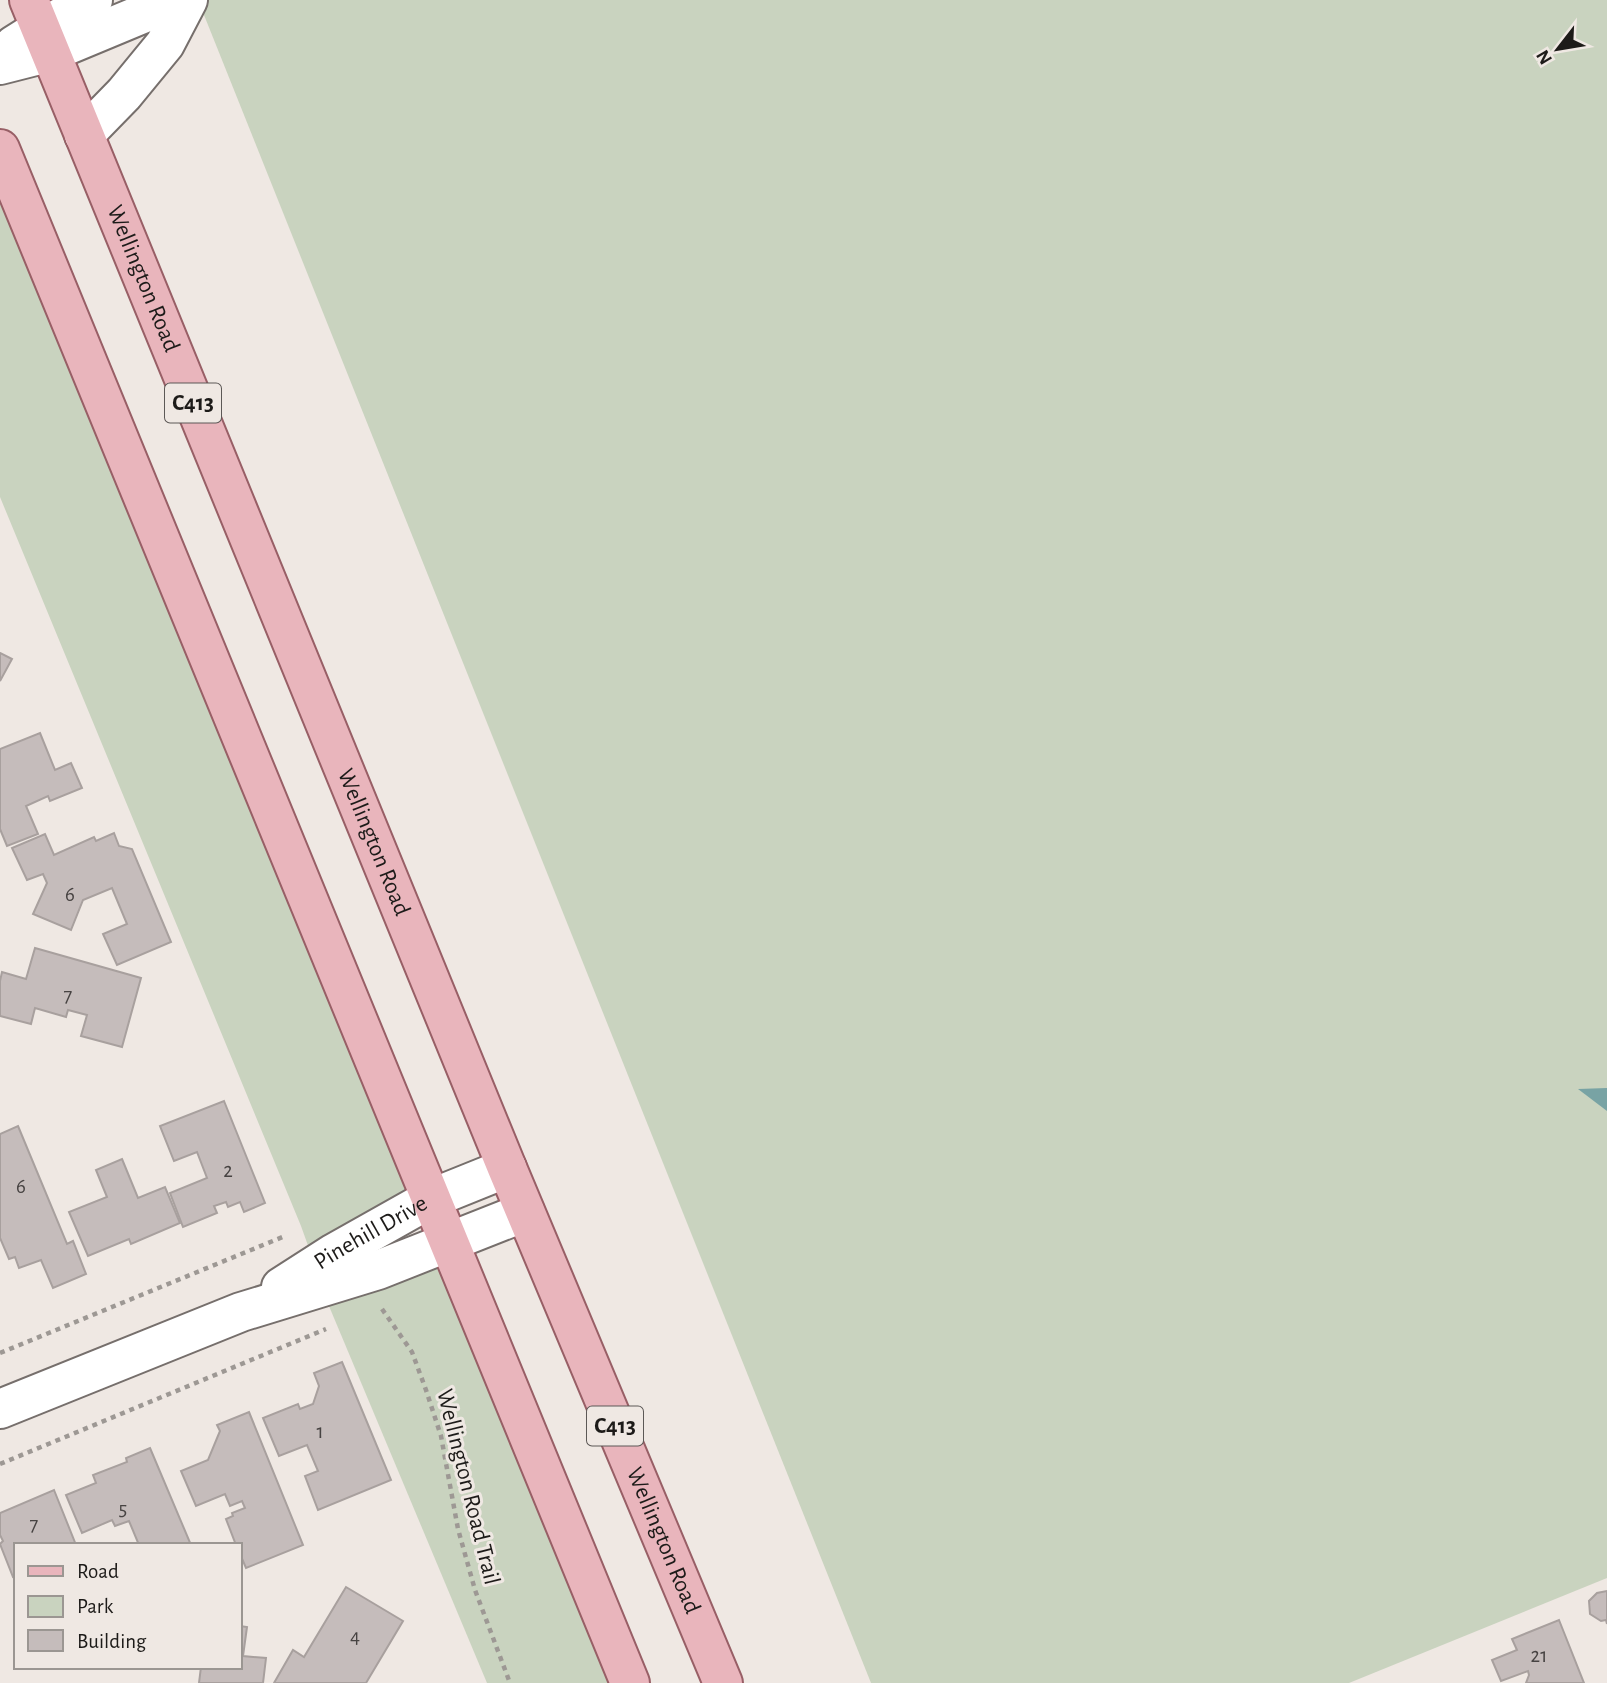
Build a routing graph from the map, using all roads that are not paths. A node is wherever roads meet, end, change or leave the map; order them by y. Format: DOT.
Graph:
graph roads {
  1 [pos="93,0"];
  2 [pos="176,0"];
  3 [pos="188,0"];
  4 [pos="40,26"];
  5 [pos="0,54"];
  6 [pos="0,65"];
  7 [pos="84,135"];
  8 [pos="0,149"];
  9 [pos="507,1168"];
  10 [pos="430,1199"];
  11 [pos="525,1212"];
  12 [pos="449,1241"];
  13 [pos="241,1312"];
  14 [pos="0,1409"];
  15 [pos="629,1683"];
  16 [pos="723,1683"];
  1 -- 4 [label="street"];
  2 -- 4 [label="street"];
  3 -- 7 [label="street"];
  4 -- 5 [label="street"];
  4 -- 6 [label="street"];
  4 -- 7 [label="main road, Wellington Road / C413"];
  7 -- 9 [label="main road, Wellington Road / C413"];
  8 -- 10 [label="main road"];
  9 -- 10 [label="street, Pinehill Drive"];
  9 -- 11 [label="main road, Wellington Road / C413"];
  10 -- 12 [label="main road"];
  10 -- 13 [label="street, Pinehill Drive"];
  11 -- 12 [label="street, Pinehill Drive"];
  11 -- 16 [label="main road, Wellington Road / C413"];
  12 -- 13 [label="street, Pinehill Drive"];
  12 -- 15 [label="main road"];
  13 -- 14 [label="street, Pinehill Drive"];
}
